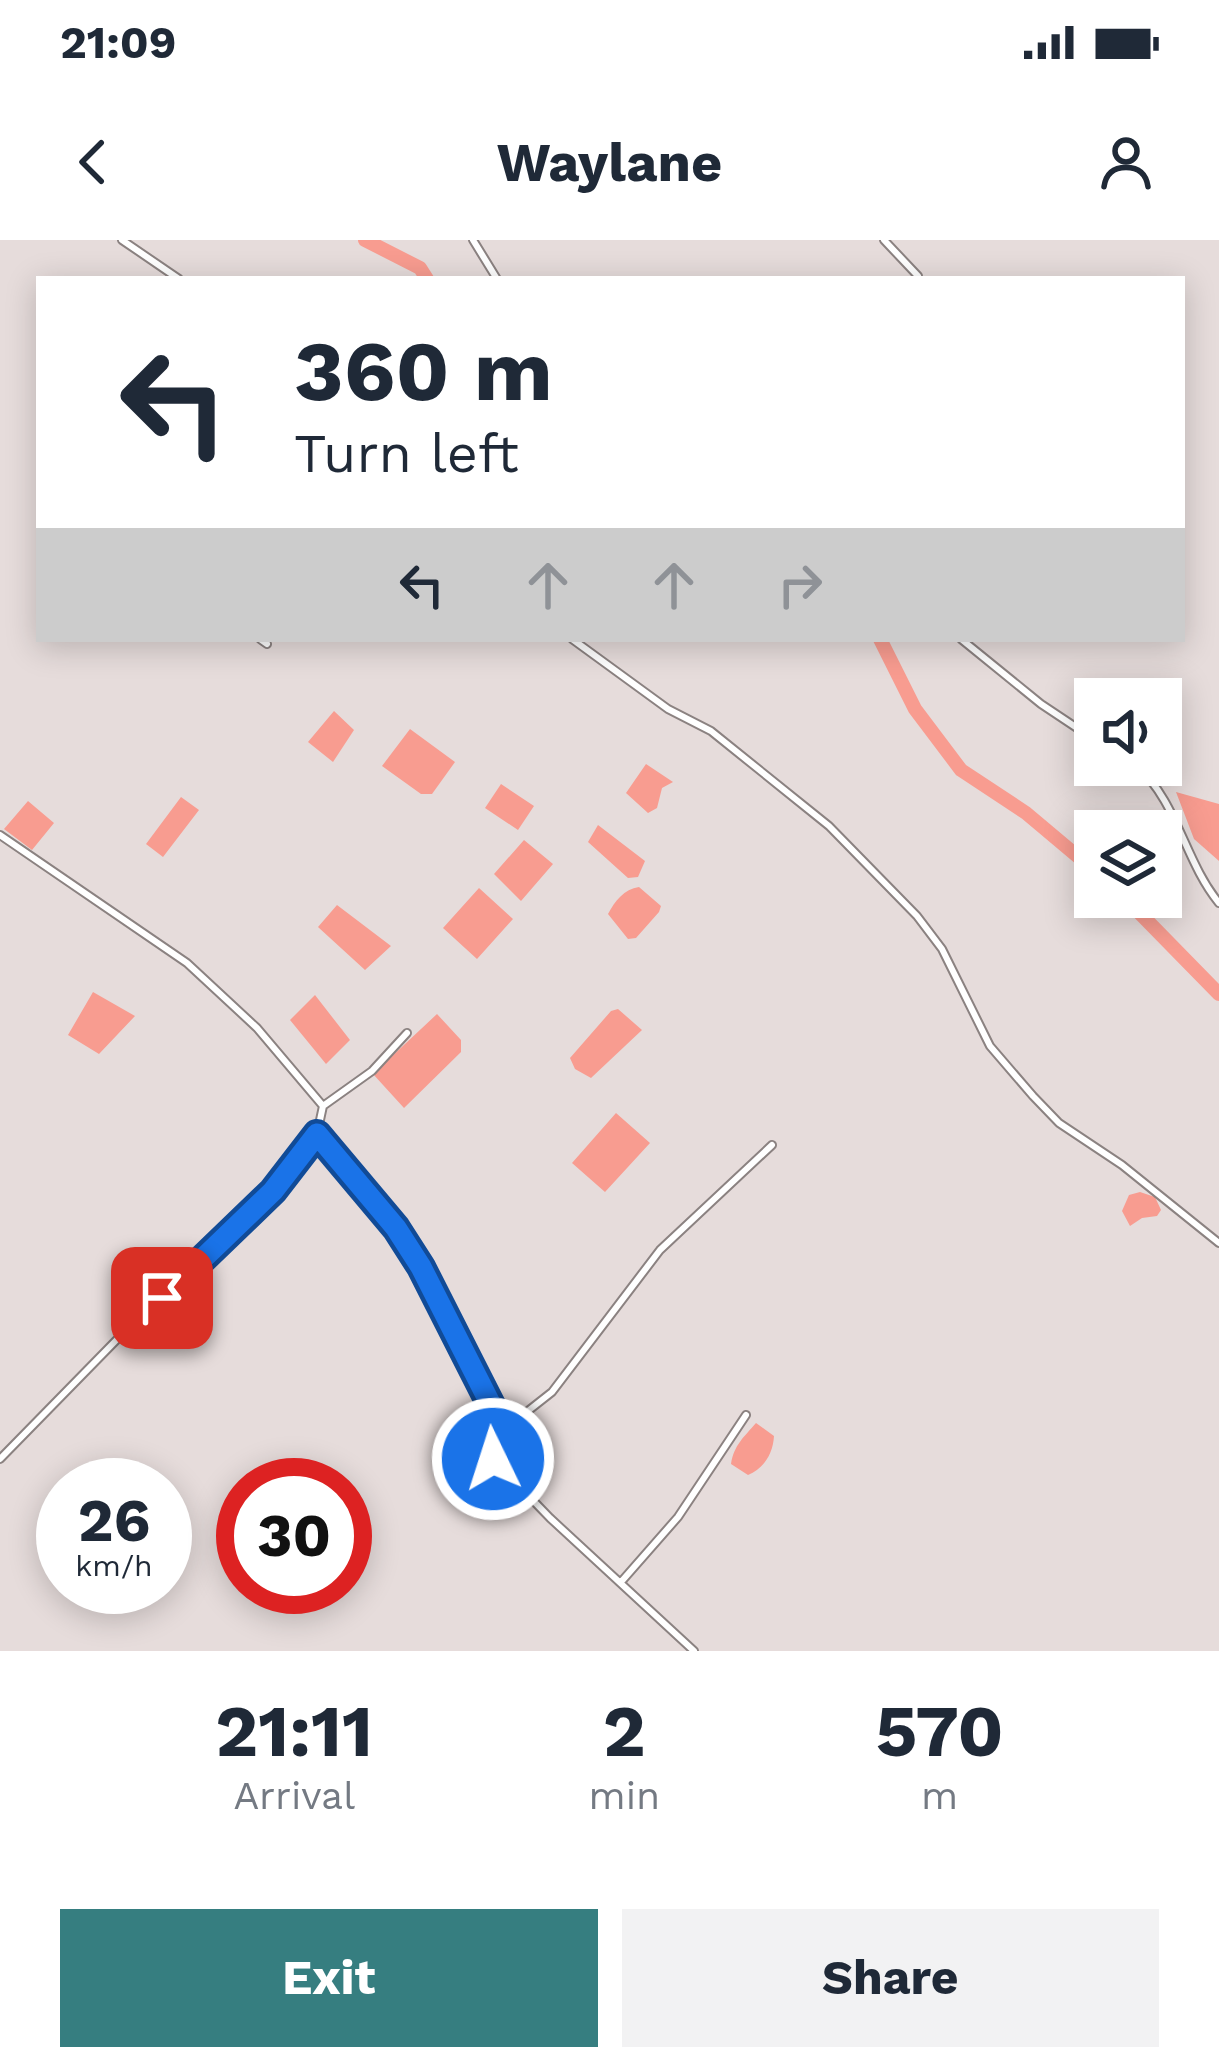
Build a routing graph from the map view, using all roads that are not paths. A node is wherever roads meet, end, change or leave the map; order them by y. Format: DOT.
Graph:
graph roads {
  1 [pos="122,240"];
  2 [pos="473,240"];
  3 [pos="890,241"];
  4 [pos="175,276"];
  5 [pos="494,276"];
  6 [pos="919,276"];
  7 [pos="576,642"];
  8 [pos="965,642"];
  9 [pos="1074,726"];
  10 [pos="1156,786"];
  11 [pos="0,835"];
  12 [pos="1219,903"];
  13 [pos="407,1033"];
  14 [pos="323,1106"];
  15 [pos="317,1134"];
  16 [pos="772,1145"];
  17 [pos="1219,1243"];
  18 [pos="746,1415"];
  19 [pos="493,1439"];
  20 [pos="0,1459"];
  21 [pos="621,1582"];
  22 [pos="694,1651"];
  1 -- 4 [label="street"];
  2 -- 5 [label="street"];
  3 -- 6 [label="street"];
  7 -- 17 [label="street"];
  8 -- 9 [label="street"];
  10 -- 12 [label="street"];
  11 -- 14 [label="street"];
  13 -- 14 [label="street"];
  14 -- 15 [label="street"];
  15 -- 19 [label="street"];
  15 -- 20 [label="street"];
  16 -- 19 [label="street"];
  18 -- 21 [label="street"];
  19 -- 21 [label="street"];
  21 -- 22 [label="street"];
}
